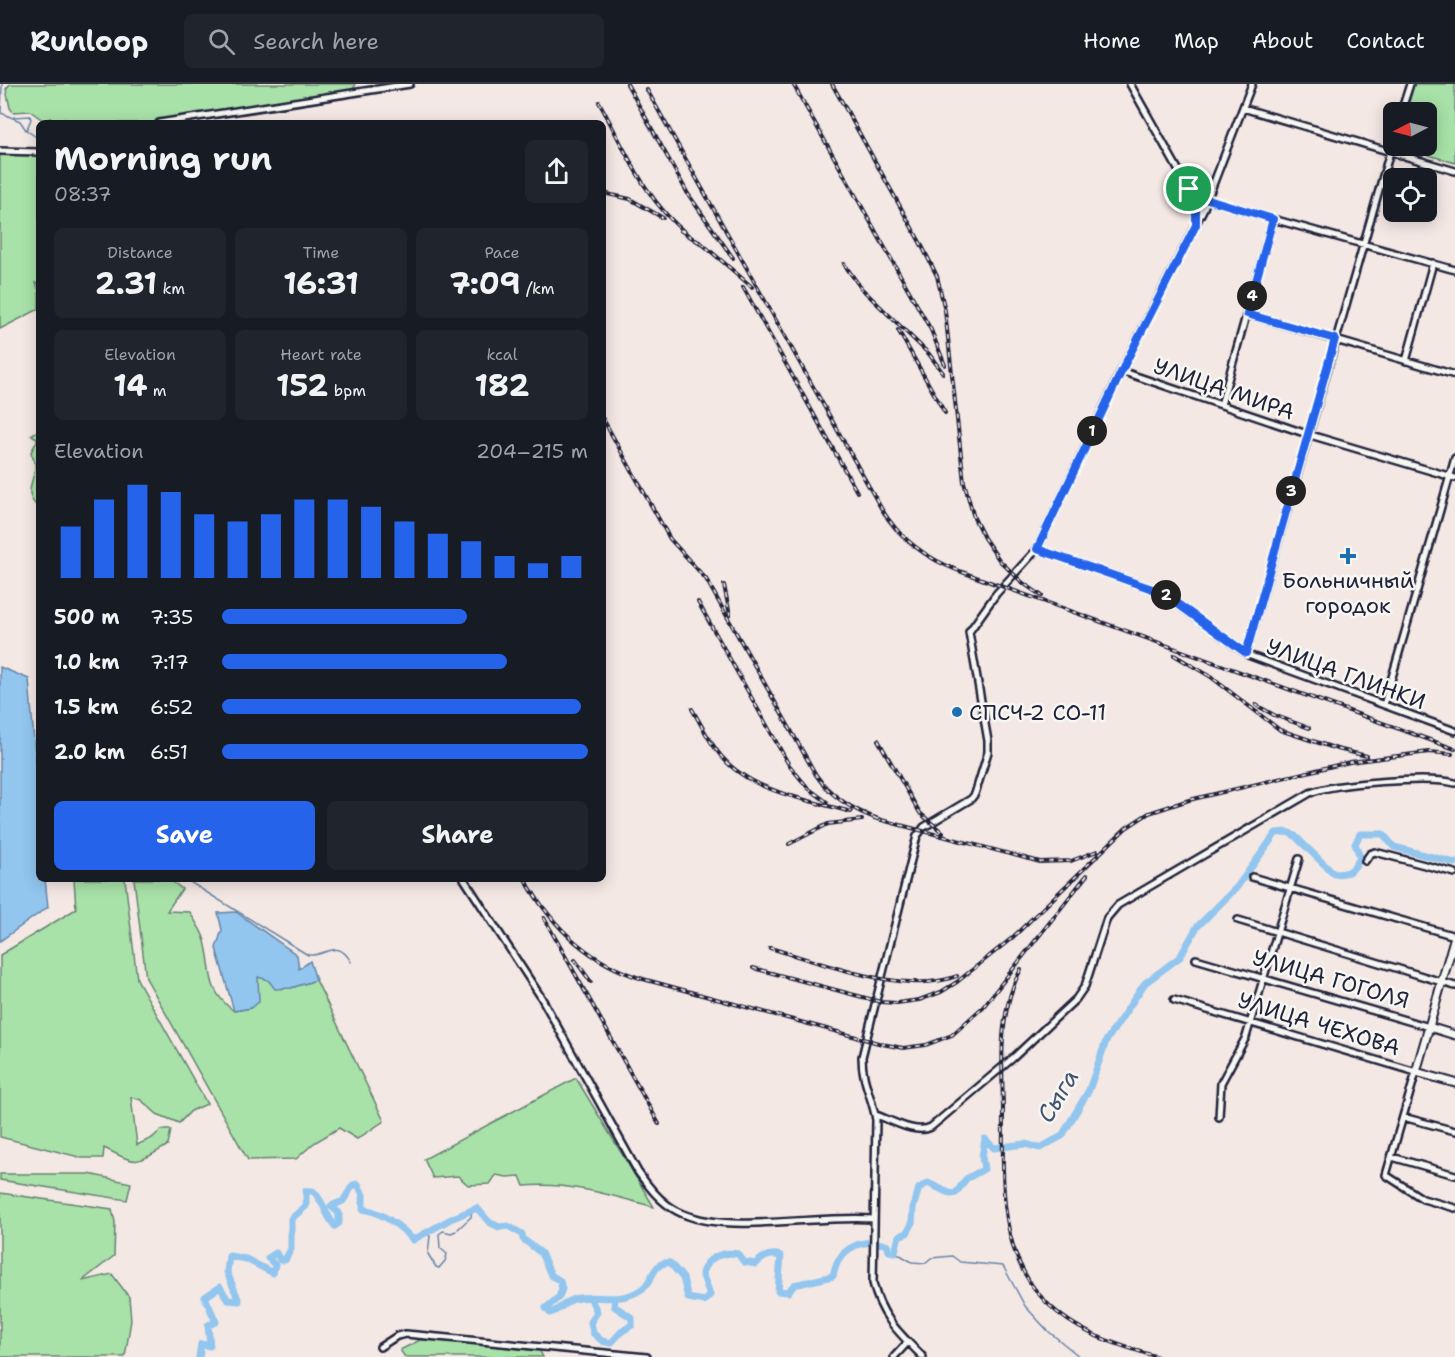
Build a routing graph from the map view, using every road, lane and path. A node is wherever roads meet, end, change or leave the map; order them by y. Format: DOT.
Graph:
graph roads {
  1 [pos="410,84"];
  2 [pos="1130,84"];
  3 [pos="1252,84"];
  4 [pos="1410,84"];
  5 [pos="1404,102"];
  6 [pos="1243,108"];
  7 [pos="178,120"];
  8 [pos="1383,149"];
  9 [pos="0,150"];
  10 [pos="36,152"];
  11 [pos="1389,156"];
  12 [pos="1406,156"];
  13 [pos="1455,171"];
  14 [pos="1189,189"];
  15 [pos="1208,199"];
  16 [pos="1273,219"];
  17 [pos="1196,225"];
  18 [pos="1362,246"];
  19 [pos="1433,263"];
  20 [pos="1455,270"];
  21 [pos="1247,314"];
  22 [pos="1335,339"];
  23 [pos="1406,360"];
  24 [pos="1121,371"];
  25 [pos="1455,375"];
  26 [pos="1221,405"];
  27 [pos="1307,434"];
  28 [pos="1455,458"];
  29 [pos="1452,477"];
  30 [pos="1037,549"];
  31 [pos="1246,653"];
  32 [pos="1384,705"];
  33 [pos="1455,731"];
  34 [pos="1455,783"];
  35 [pos="1299,859"];
  36 [pos="1365,861"];
  37 [pos="1455,873"];
  38 [pos="1252,877"];
  39 [pos="466,882"];
  40 [pos="1290,888"];
  41 [pos="1238,920"];
  42 [pos="1277,932"];
  43 [pos="1455,936"];
  44 [pos="1196,959"];
  45 [pos="1263,979"];
  46 [pos="1442,982"];
  47 [pos="1455,986"];
  48 [pos="1174,1000"];
  49 [pos="1251,1022"];
  50 [pos="1429,1027"];
  51 [pos="1455,1035"];
  52 [pos="1416,1072"];
  53 [pos="1455,1083"];
  54 [pos="876,1115"];
  55 [pos="1403,1116"];
  56 [pos="1219,1117"];
  57 [pos="1455,1131"];
  58 [pos="1392,1157"];
  59 [pos="1455,1175"];
  60 [pos="1455,1208"];
  61 [pos="874,1220"];
  62 [pos="908,1342"];
  63 [pos="380,1347"];
  64 [pos="647,1357"];
  65 [pos="894,1357"];
  66 [pos="923,1357"];
  1 -- 7 [label="street"];
  2 -- 14 [label="street"];
  3 -- 6 [label="street"];
  4 -- 5 [label="street"];
  6 -- 8 [label="street"];
  6 -- 15 [label="street"];
  9 -- 10 [label="street"];
  11 -- 18 [label="street"];
  12 -- 13 [label="street"];
  14 -- 15 [label="street"];
  14 -- 17 [label="street"];
  15 -- 16 [label="street"];
  15 -- 17 [label="street"];
  16 -- 18 [label="street"];
  16 -- 21 [label="street"];
  17 -- 24 [label="street"];
  18 -- 19 [label="street"];
  18 -- 22 [label="street"];
  19 -- 20 [label="street"];
  19 -- 23 [label="street"];
  21 -- 22 [label="street"];
  21 -- 26 [label="street"];
  22 -- 23 [label="street"];
  22 -- 27 [label="street"];
  23 -- 25 [label="street"];
  24 -- 26 [label="street, УЛИЦА МИРА"];
  24 -- 30 [label="street"];
  26 -- 27 [label="street, УЛИЦА МИРА"];
  27 -- 29 [label="street, УЛИЦА МИРА"];
  27 -- 31 [label="street"];
  28 -- 29 [label="street"];
  29 -- 32 [label="street"];
  30 -- 31 [label="street, УЛИЦА ГЛИНКИ"];
  30 -- 54 [label="street"];
  31 -- 32 [label="street, УЛИЦА ГЛИНКИ"];
  32 -- 33 [label="street, УЛИЦА ГЛИНКИ"];
  34 -- 54 [label="street"];
  35 -- 40 [label="street"];
  36 -- 37 [label="street"];
  38 -- 40 [label="street"];
  39 -- 61 [label="street"];
  40 -- 42 [label="street"];
  40 -- 43 [label="street"];
  41 -- 42 [label="street"];
  42 -- 45 [label="street"];
  42 -- 46 [label="street"];
  43 -- 46 [label="main road"];
  44 -- 45 [label="street, УЛИЦА ГОГОЛЯ"];
  45 -- 49 [label="street"];
  45 -- 50 [label="street, УЛИЦА ГОГОЛЯ"];
  46 -- 47 [label="street"];
  46 -- 50 [label="main road"];
  48 -- 49 [label="street, УЛИЦА ЧЕХОВА"];
  49 -- 52 [label="street, УЛИЦА ЧЕХОВА"];
  49 -- 56 [label="street"];
  50 -- 51 [label="main road, УЛИЦА ГОГОЛЯ"];
  50 -- 52 [label="main road"];
  52 -- 53 [label="main road, УЛИЦА ЧЕХОВА"];
  52 -- 55 [label="street"];
  54 -- 61 [label="street"];
  55 -- 57 [label="street"];
  55 -- 58 [label="street"];
  58 -- 59 [label="street"];
  58 -- 60 [label="street"];
  61 -- 62 [label="street"];
  62 -- 65 [label="street"];
  62 -- 66 [label="street"];
  63 -- 64 [label="street"];
}
